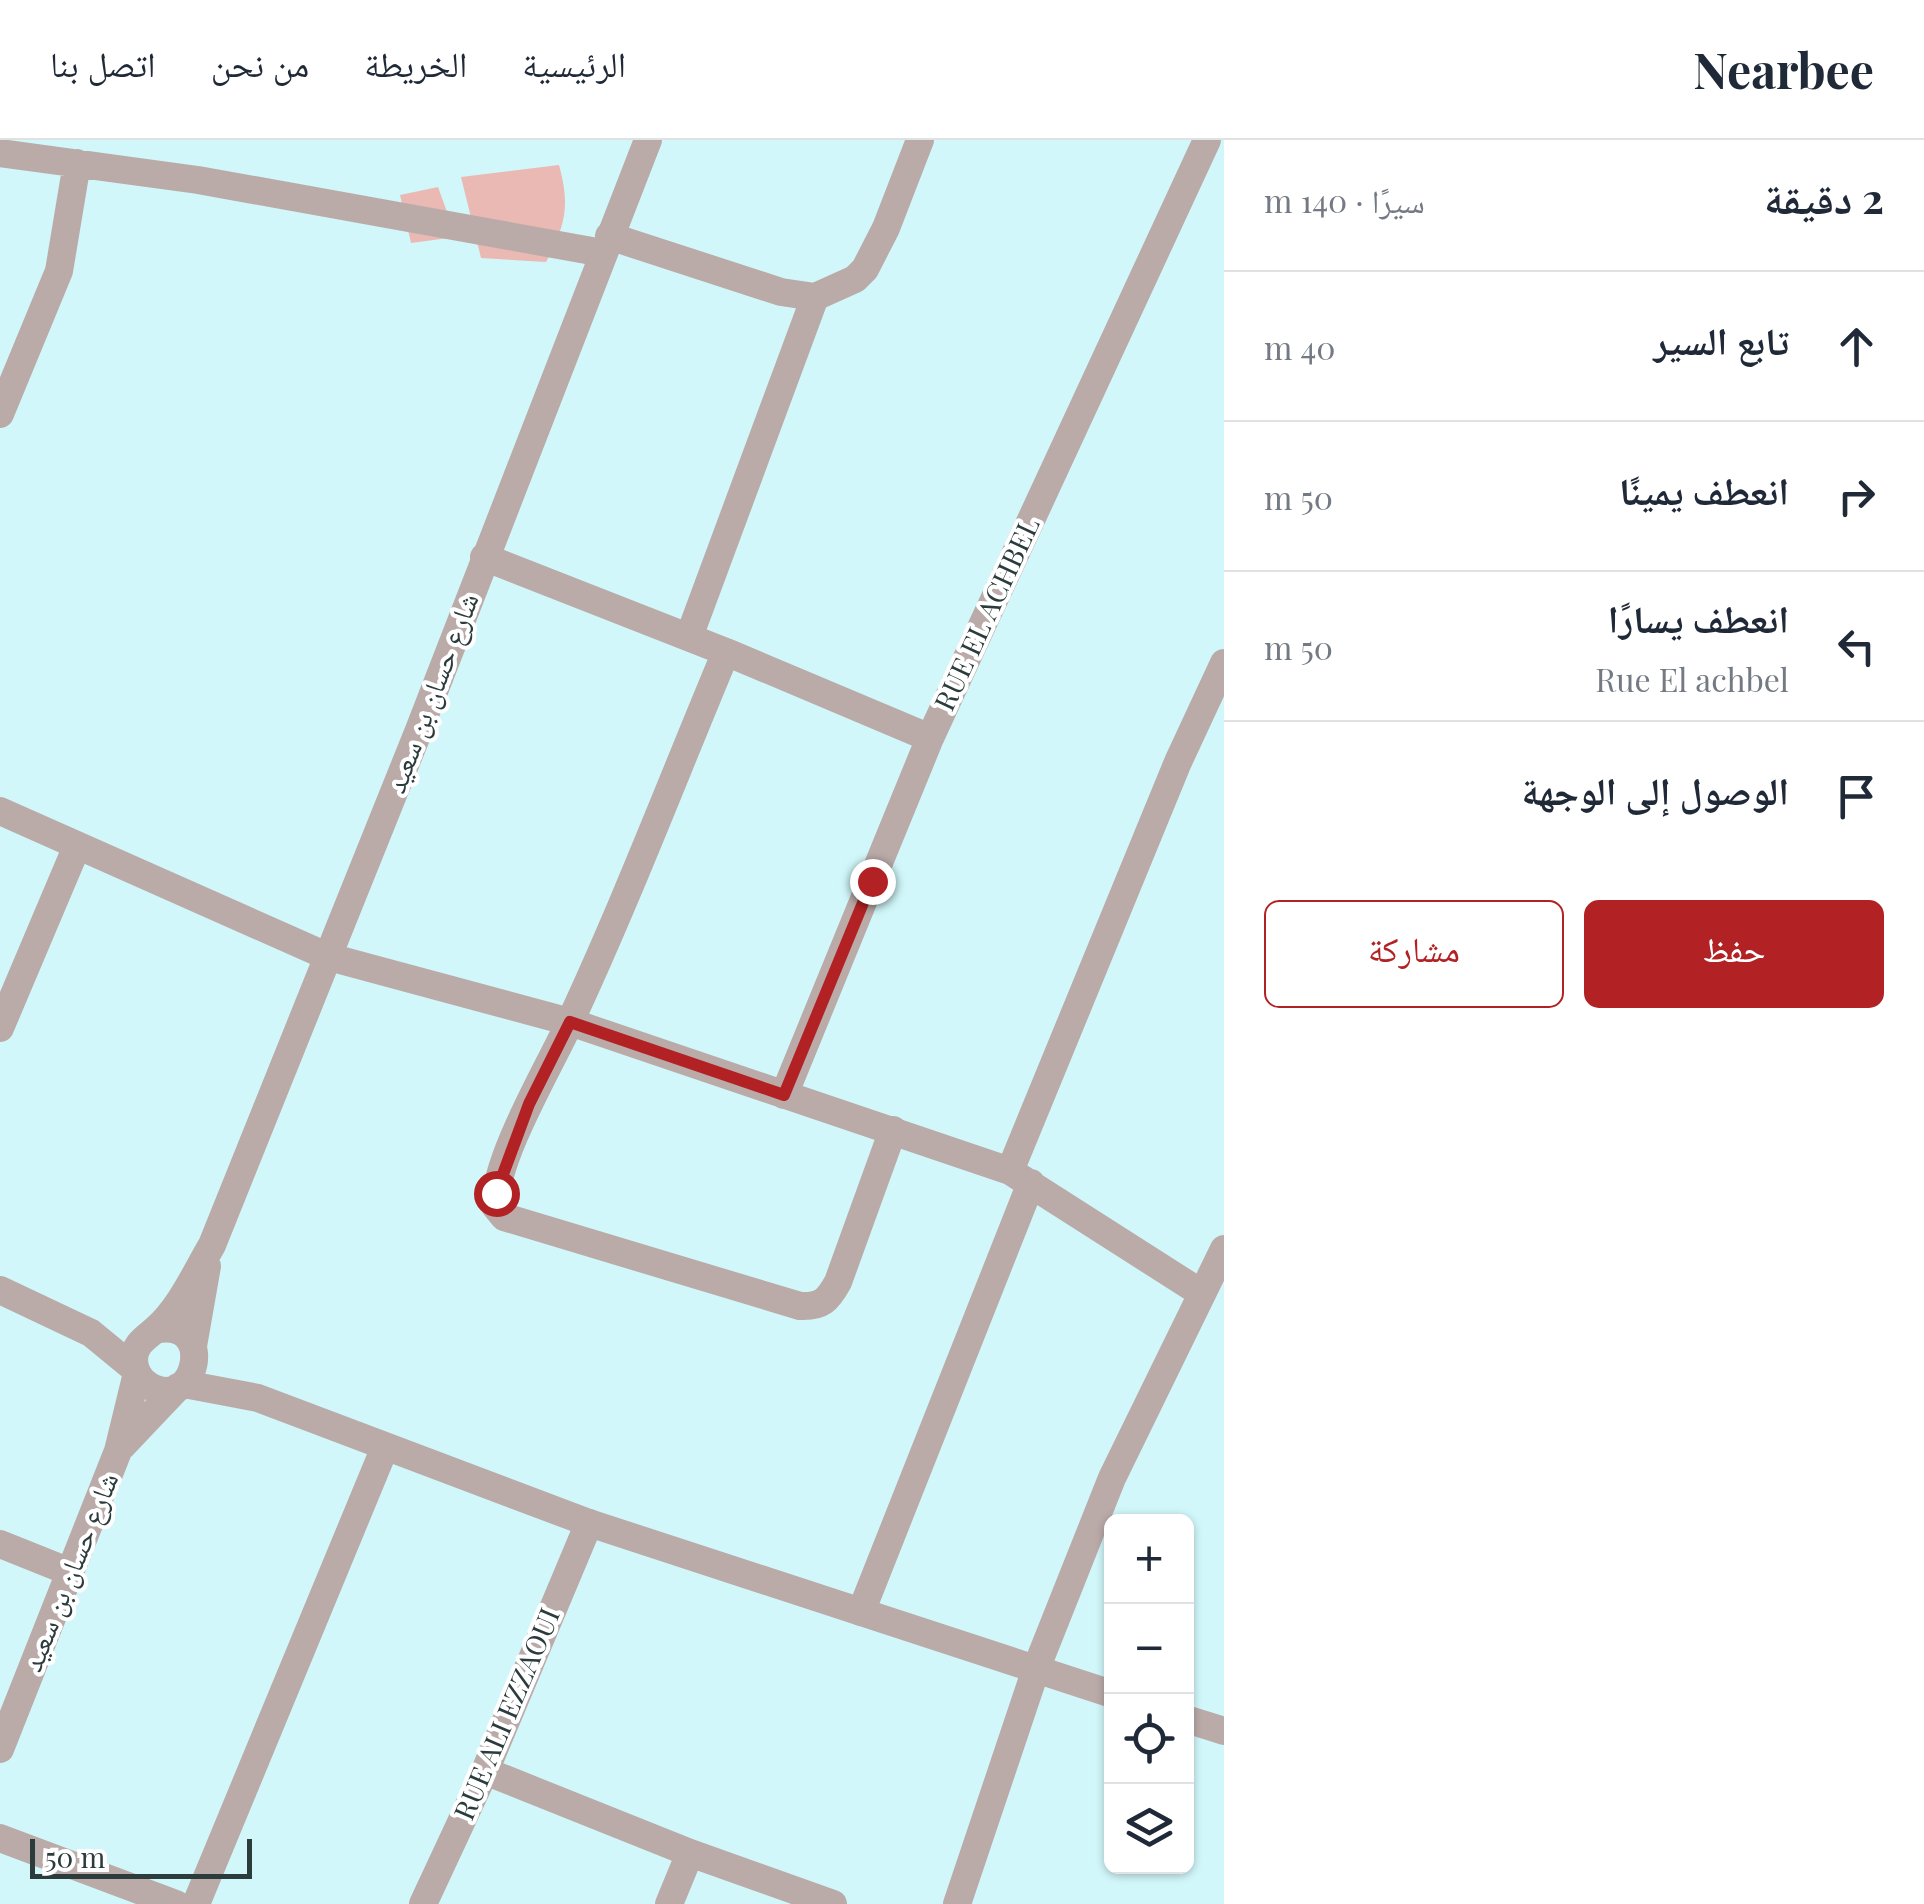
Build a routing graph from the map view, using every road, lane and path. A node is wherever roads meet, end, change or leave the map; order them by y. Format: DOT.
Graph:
graph roads {
  1 [pos="648,140"];
  2 [pos="920,140"];
  3 [pos="1206,140"];
  4 [pos="0,153"];
  5 [pos="78,162"];
  6 [pos="606,244"];
  7 [pos="815,297"];
  8 [pos="0,414"];
  9 [pos="484,558"];
  10 [pos="689,638"];
  11 [pos="726,652"];
  12 [pos="1224,663"];
  13 [pos="930,738"];
  14 [pos="0,811"];
  15 [pos="77,846"];
  16 [pos="330,957"];
  17 [pos="570,1022"];
  18 [pos="0,1028"];
  19 [pos="784,1095"];
  20 [pos="892,1130"];
  21 [pos="1021,1177"];
  22 [pos="212,1244"];
  23 [pos="1224,1248"];
  24 [pos="0,1290"];
  25 [pos="1201,1293"];
  26 [pos="91,1333"];
  27 [pos="150,1333"];
  28 [pos="194,1348"];
  29 [pos="136,1371"];
  30 [pos="181,1385"];
  31 [pos="258,1398"];
  32 [pos="385,1446"];
  33 [pos="118,1451"];
  34 [pos="589,1523"];
  35 [pos="0,1544"];
  36 [pos="70,1572"];
  37 [pos="861,1612"];
  38 [pos="1036,1670"];
  39 [pos="1104,1691"];
  40 [pos="1194,1722"];
  41 [pos="1224,1731"];
  42 [pos="0,1749"];
  43 [pos="484,1771"];
  44 [pos="0,1838"];
  45 [pos="690,1853"];
  46 [pos="176,1904"];
  47 [pos="196,1904"];
  48 [pos="423,1904"];
  49 [pos="670,1904"];
  50 [pos="833,1904"];
  51 [pos="957,1904"];
  1 -- 6 [label="street, شارع حسان بن سعيد"];
  2 -- 7 [label="street"];
  3 -- 13 [label="street, RUE EL ACHBEL"];
  4 -- 5 [label="street"];
  5 -- 6 [label="street"];
  5 -- 8 [label="street"];
  6 -- 7 [label="street"];
  6 -- 9 [label="street, شارع حسان بن سعيد"];
  7 -- 10 [label="street"];
  9 -- 10 [label="street"];
  9 -- 16 [label="street, شارع حسان بن سعيد"];
  10 -- 11 [label="street"];
  11 -- 13 [label="street"];
  11 -- 17 [label="street"];
  12 -- 21 [label="street"];
  13 -- 19 [label="street, RUE EL ACHBEL"];
  14 -- 15 [label="street"];
  15 -- 16 [label="street"];
  15 -- 18 [label="street"];
  16 -- 17 [label="street"];
  16 -- 22 [label="street, شارع حسان بن سعيد"];
  17 -- 19 [label="street"];
  17 -- 20 [label="street"];
  19 -- 20 [label="street"];
  20 -- 21 [label="street"];
  21 -- 25 [label="street"];
  21 -- 37 [label="street"];
  22 -- 27 [label="street, شارع حسان بن سعيد"];
  22 -- 28 [label="street, شارع حسان بن سعيد"];
  23 -- 25 [label="street"];
  24 -- 26 [label="street"];
  25 -- 38 [label="street"];
  26 -- 27 [label="street"];
  26 -- 29 [label="street"];
  27 -- 28 [label="street"];
  27 -- 29 [label="street"];
  28 -- 30 [label="street"];
  28 -- 31 [label="street"];
  29 -- 30 [label="street"];
  29 -- 33 [label="street, شارع حسان بن سعيد"];
  30 -- 31 [label="street"];
  30 -- 33 [label="street, شارع حسان بن سعيد"];
  31 -- 32 [label="street"];
  32 -- 34 [label="street"];
  32 -- 47 [label="street"];
  33 -- 36 [label="street, شارع حسان بن سعيد"];
  34 -- 37 [label="street"];
  34 -- 43 [label="street, RUE ALI EZZAOUI"];
  35 -- 36 [label="street"];
  36 -- 42 [label="street, شارع حسان بن سعيد"];
  37 -- 38 [label="street"];
  38 -- 39 [label="street"];
  38 -- 51 [label="street"];
  40 -- 41 [label="street"];
  43 -- 45 [label="street"];
  43 -- 48 [label="street, RUE ALI EZZAOUI"];
  44 -- 46 [label="street"];
  45 -- 49 [label="street"];
  45 -- 50 [label="street"];
}
